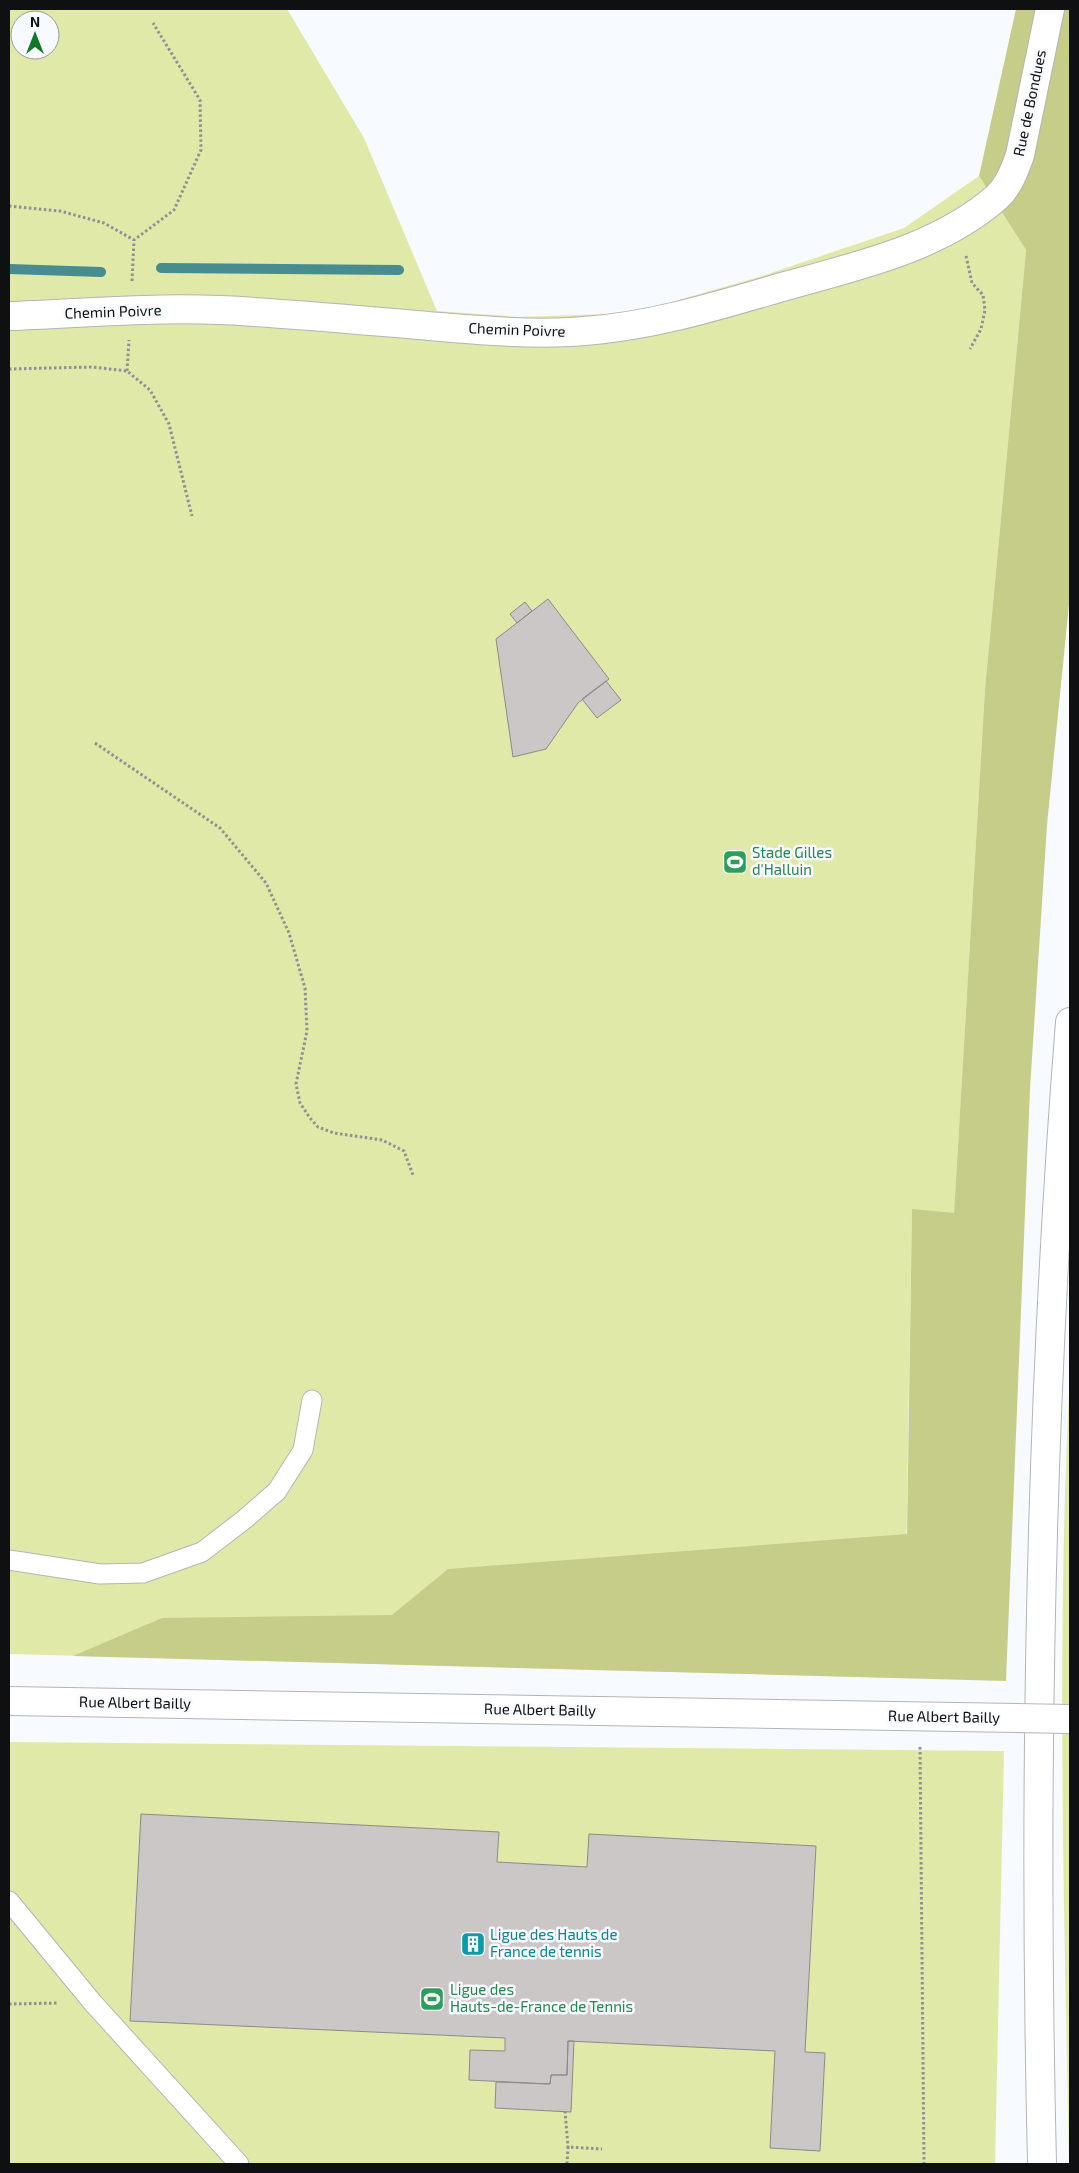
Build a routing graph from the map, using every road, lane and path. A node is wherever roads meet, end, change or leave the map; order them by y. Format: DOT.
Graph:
graph roads {
  1 [pos="1050,9"];
  2 [pos="153,23"];
  3 [pos="1000,194"];
  4 [pos="9,206"];
  5 [pos="956,226"];
  6 [pos="134,240"];
  7 [pos="130,311"];
  8 [pos="9,316"];
  9 [pos="970,349"];
  10 [pos="9,369"];
  11 [pos="126,372"];
  12 [pos="192,516"];
  13 [pos="95,743"];
  14 [pos="1070,1022"];
  15 [pos="413,1175"];
  16 [pos="312,1400"];
  17 [pos="9,1560"];
  18 [pos="9,1701"];
  19 [pos="1070,1719"];
  20 [pos="920,1738"];
  21 [pos="1039,1865"];
  22 [pos="9,1901"];
  23 [pos="93,2003"];
  24 [pos="9,2004"];
  25 [pos="565,2111"];
  26 [pos="568,2147"];
  27 [pos="602,2149"];
  28 [pos="239,2164"];
  29 [pos="567,2164"];
  30 [pos="924,2164"];
  31 [pos="1023,2164"];
  32 [pos="1042,2164"];
  1 -- 3 [label="main road, Rue de Bondues"];
  2 -- 6 [label="path"];
  3 -- 5 [label="main road, Chemin Poivre"];
  4 -- 6 [label="path"];
  5 -- 7 [label="main road, Chemin Poivre"];
  5 -- 9 [label="path"];
  6 -- 7 [label="path"];
  7 -- 8 [label="main road, Chemin Poivre"];
  7 -- 11 [label="path"];
  10 -- 11 [label="path"];
  11 -- 12 [label="path"];
  13 -- 15 [label="path"];
  14 -- 21 [label="main road"];
  16 -- 17 [label="lane"];
  18 -- 19 [label="main road, Rue Albert Bailly, bridge"];
  20 -- 30 [label="path"];
  21 -- 31 [label="main road"];
  21 -- 32 [label="main road"];
  22 -- 23 [label="lane"];
  23 -- 24 [label="path"];
  23 -- 28 [label="lane"];
  25 -- 26 [label="path"];
  26 -- 27 [label="path"];
  26 -- 29 [label="path"];
}
